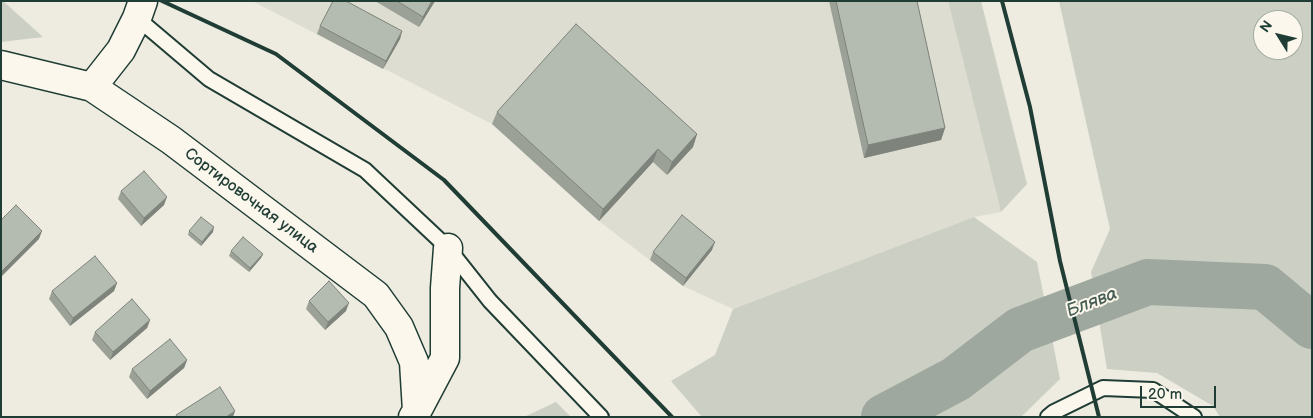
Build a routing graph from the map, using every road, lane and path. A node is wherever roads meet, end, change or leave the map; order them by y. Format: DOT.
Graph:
graph roads {
  1 [pos="140,9"];
  2 [pos="1,65"];
  3 [pos="92,87"];
  4 [pos="448,248"];
  5 [pos="415,414"];
  6 [pos="601,417"];
  7 [pos="1048,417"];
  8 [pos="1194,417"];
  1 -- 3 [label="street"];
  1 -- 4 [label="lane"];
  2 -- 3 [label="street, Сортировочная улица"];
  3 -- 5 [label="street, Сортировочная улица"];
  4 -- 5 [label="street"];
  4 -- 6 [label="lane"];
  7 -- 8 [label="lane"];
}
